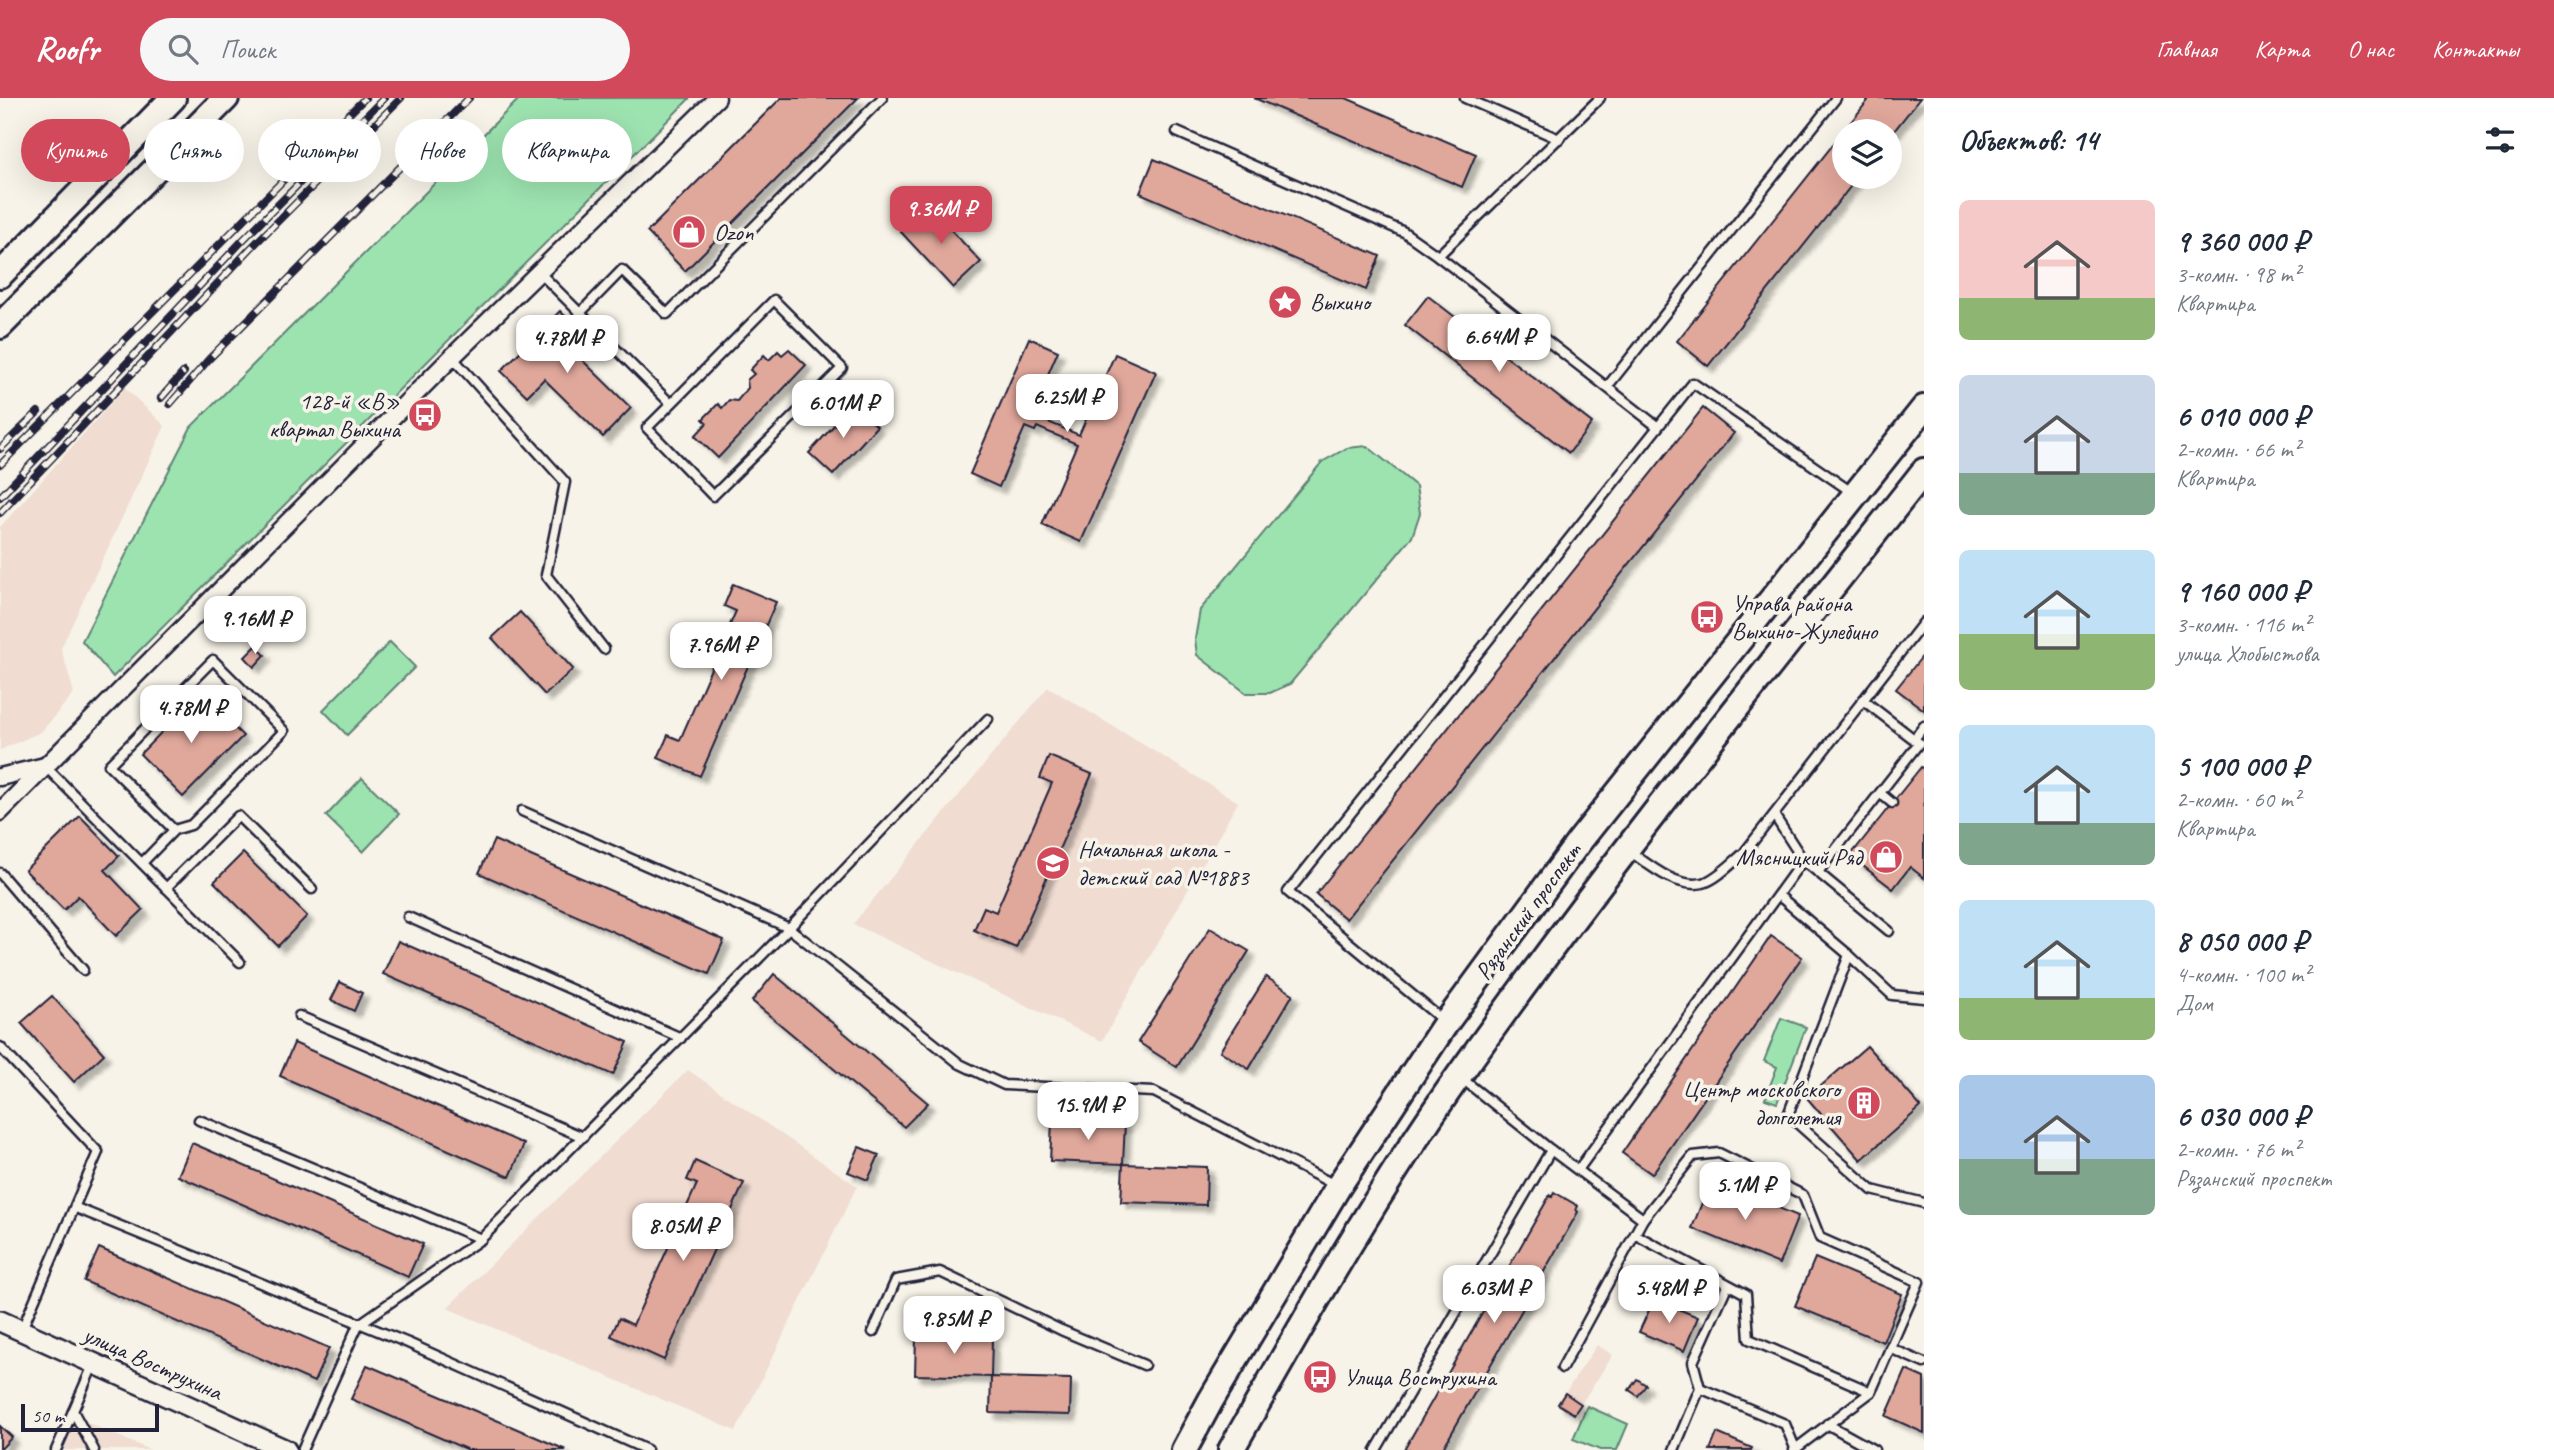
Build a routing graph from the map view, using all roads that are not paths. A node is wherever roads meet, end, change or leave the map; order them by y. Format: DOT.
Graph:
graph roads {
  1 [pos="173,98"];
  2 [pos="226,98"];
  3 [pos="717,98"];
  4 [pos="882,98"];
  5 [pos="1465,98"];
  6 [pos="1601,98"];
  7 [pos="1836,98"];
  8 [pos="1177,132"];
  9 [pos="1559,139"];
  10 [pos="1438,256"];
  11 [pos="540,272"];
  12 [pos="0,275"];
  13 [pos="580,313"];
  14 [pos="0,326"];
  15 [pos="452,358"];
  16 [pos="1607,387"];
  17 [pos="671,404"];
  18 [pos="1924,408"];
  19 [pos="1658,427"];
  20 [pos="1924,471"];
  21 [pos="1855,495"];
  22 [pos="1924,622"];
  23 [pos="604,649"];
  24 [pos="1863,700"];
  25 [pos="988,719"];
  26 [pos="1924,726"];
  27 [pos="1919,743"];
  28 [pos="45,766"];
  29 [pos="0,777"];
  30 [pos="1880,793"];
  31 [pos="1892,803"];
  32 [pos="522,811"];
  33 [pos="0,812"];
  34 [pos="1774,815"];
  35 [pos="174,830"];
  36 [pos="1626,848"];
  37 [pos="1803,860"];
  38 [pos="142,863"];
  39 [pos="1818,872"];
  40 [pos="0,873"];
  41 [pos="166,888"];
  42 [pos="312,889"];
  43 [pos="1778,894"];
  44 [pos="408,917"];
  45 [pos="789,928"];
  46 [pos="1889,931"];
  47 [pos="1849,955"];
  48 [pos="240,962"];
  49 [pos="83,970"];
  50 [pos="1924,998"];
  51 [pos="299,1016"];
  52 [pos="1446,1023"];
  53 [pos="681,1038"];
  54 [pos="0,1047"];
  55 [pos="1459,1076"];
  56 [pos="199,1120"];
  57 [pos="583,1137"];
  58 [pos="1551,1150"];
  59 [pos="1578,1170"];
  60 [pos="1338,1187"];
  61 [pos="1924,1203"];
  62 [pos="76,1208"];
  63 [pos="1643,1219"];
  64 [pos="1636,1235"];
  65 [pos="481,1239"];
  66 [pos="1727,1286"];
  67 [pos="0,1321"];
  68 [pos="359,1325"];
  69 [pos="22,1330"];
  70 [pos="873,1332"];
  71 [pos="1890,1348"];
  72 [pos="93,1363"];
  73 [pos="1924,1363"];
  74 [pos="1144,1365"];
  75 [pos="1562,1368"];
  76 [pos="1700,1388"];
  77 [pos="1871,1392"];
  78 [pos="73,1411"];
  79 [pos="1827,1424"];
  80 [pos="276,1448"];
  81 [pos="1794,1449"];
  82 [pos="56,1450"];
  83 [pos="94,1450"];
  84 [pos="302,1450"];
  85 [pos="647,1450"];
  86 [pos="1184,1450"];
  87 [pos="1231,1450"];
  88 [pos="1376,1450"];
  89 [pos="1674,1450"];
  90 [pos="1874,1450"];
  1 -- 12 [label="main road"];
  2 -- 14 [label="main road"];
  3 -- 11 [label="street"];
  4 -- 13 [label="lane"];
  5 -- 9 [label="lane"];
  6 -- 9 [label="lane"];
  7 -- 16 [label="lane"];
  8 -- 10 [label="lane"];
  9 -- 10 [label="lane"];
  10 -- 16 [label="lane"];
  11 -- 13 [label="lane"];
  11 -- 15 [label="street"];
  13 -- 17 [label="lane"];
  15 -- 23 [label="lane"];
  15 -- 28 [label="street"];
  16 -- 19 [label="lane"];
  17 -- 17 [label="lane"];
  18 -- 21 [label="main road, Рязанский проспект"];
  19 -- 21 [label="lane"];
  19 -- 52 [label="lane"];
  20 -- 36 [label="main road, Рязанский проспект"];
  21 -- 52 [label="main road, Рязанский проспект"];
  22 -- 24 [label="lane"];
  24 -- 27 [label="lane"];
  24 -- 34 [label="lane"];
  25 -- 45 [label="lane"];
  26 -- 27 [label="lane"];
  27 -- 30 [label="lane"];
  28 -- 29 [label="street"];
  28 -- 33 [label="street"];
  28 -- 38 [label="lane"];
  30 -- 31 [label="lane"];
  30 -- 39 [label="lane"];
  32 -- 45 [label="lane"];
  34 -- 36 [label="lane"];
  34 -- 37 [label="lane"];
  35 -- 35 [label="lane"];
  35 -- 38 [label="lane"];
  36 -- 55 [label="main road, Рязанский проспект"];
  37 -- 39 [label="lane"];
  37 -- 43 [label="lane"];
  38 -- 41 [label="lane"];
  39 -- 46 [label="lane"];
  40 -- 49 [label="lane"];
  41 -- 42 [label="lane"];
  41 -- 48 [label="lane"];
  43 -- 47 [label="lane"];
  43 -- 59 [label="lane"];
  44 -- 53 [label="lane"];
  45 -- 53 [label="lane"];
  45 -- 60 [label="lane"];
  47 -- 50 [label="lane"];
  47 -- 61 [label="lane"];
  51 -- 57 [label="lane"];
  52 -- 60 [label="main road, Рязанский проспект"];
  53 -- 57 [label="lane"];
  54 -- 62 [label="lane"];
  55 -- 58 [label="lane"];
  55 -- 87 [label="main road, Рязанский проспект"];
  56 -- 65 [label="lane"];
  57 -- 65 [label="lane"];
  58 -- 59 [label="lane"];
  58 -- 88 [label="lane"];
  59 -- 63 [label="lane"];
  60 -- 86 [label="main road, Рязанский проспект"];
  62 -- 68 [label="lane"];
  62 -- 69 [label="lane"];
  63 -- 64 [label="lane"];
  63 -- 71 [label="lane"];
  64 -- 66 [label="lane"];
  64 -- 75 [label="lane"];
  65 -- 68 [label="lane"];
  66 -- 76 [label="lane"];
  66 -- 77 [label="lane"];
  67 -- 69 [label="street, улица Вострухина"];
  68 -- 84 [label="lane"];
  68 -- 85 [label="lane"];
  69 -- 72 [label="street, улица Вострухина"];
  70 -- 74 [label="lane"];
  71 -- 73 [label="lane"];
  71 -- 77 [label="lane"];
  72 -- 78 [label="lane"];
  72 -- 80 [label="street, улица Вострухина"];
  76 -- 81 [label="lane"];
  76 -- 89 [label="lane"];
  77 -- 79 [label="lane"];
  78 -- 82 [label="lane"];
  78 -- 83 [label="lane"];
  79 -- 81 [label="lane"];
  79 -- 90 [label="lane"];
}
